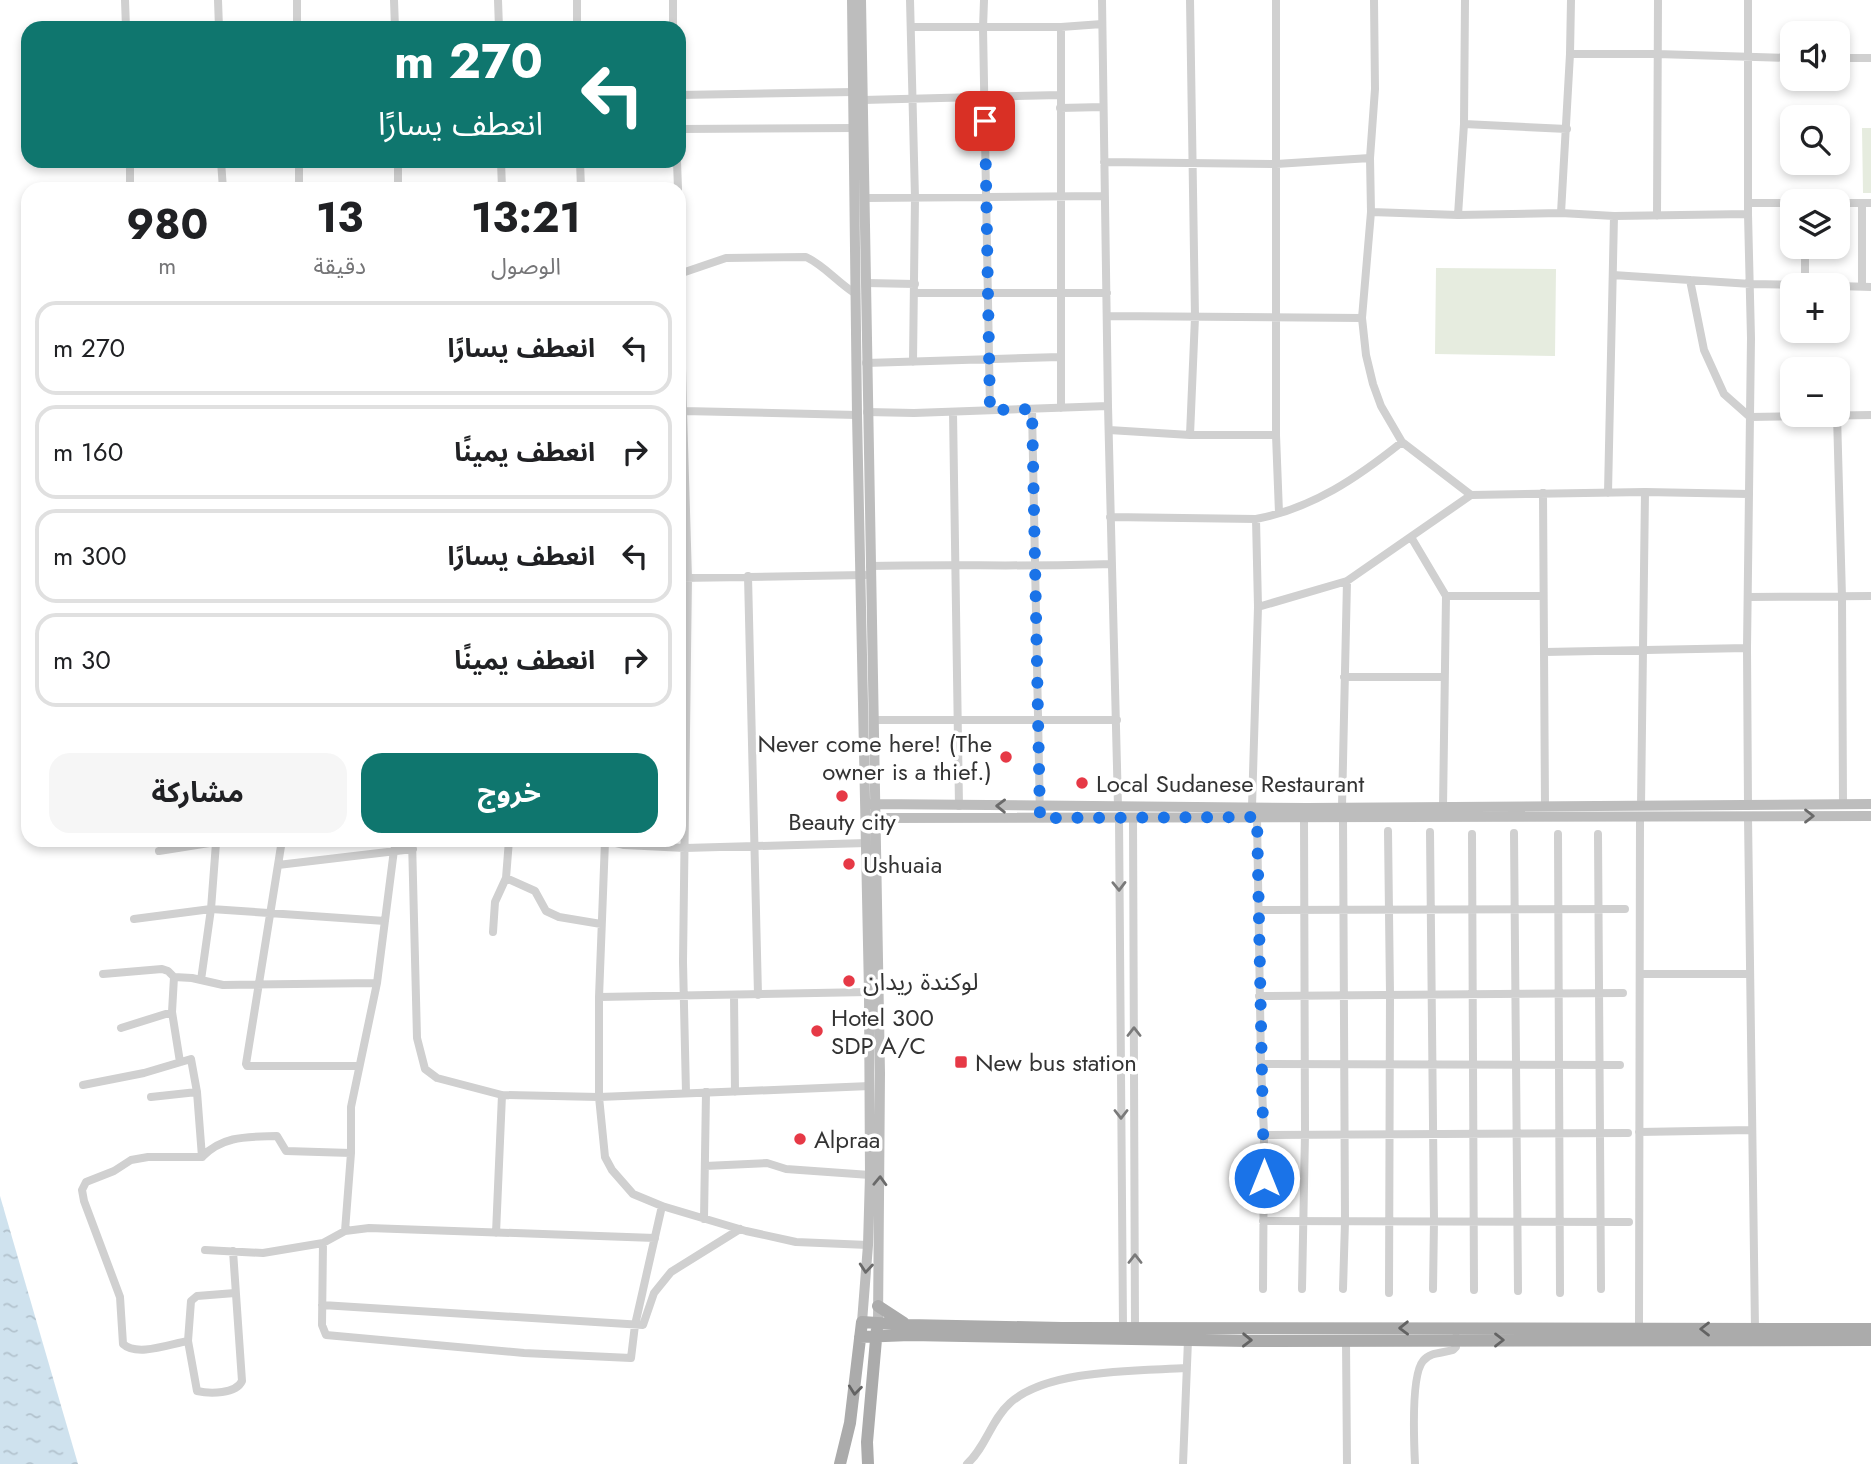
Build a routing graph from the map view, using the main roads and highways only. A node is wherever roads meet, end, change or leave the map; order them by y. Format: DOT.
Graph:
graph roads {
  1 [pos="852,0"];
  2 [pos="860,0"];
  3 [pos="859,96"];
  4 [pos="862,413"];
  5 [pos="866,572"];
  6 [pos="870,804"];
  7 [pos="1871,804"];
  8 [pos="1641,811"];
  9 [pos="1748,811"];
  10 [pos="1039,812"];
  11 [pos="1255,812"];
  12 [pos="1343,812"];
  13 [pos="1492,812"];
  14 [pos="1118,813"];
  15 [pos="1871,816"];
  16 [pos="871,818"];
  17 [pos="878,1306"];
  18 [pos="862,1322"];
  19 [pos="878,1323"];
  20 [pos="1871,1329"];
  21 [pos="909,1330"];
  22 [pos="1456,1333"];
  23 [pos="860,1337"];
  24 [pos="877,1337"];
  25 [pos="1871,1340"];
  26 [pos="876,1352"];
  27 [pos="840,1464"];
  28 [pos="868,1464"];
  1 -- 3 [label="main road"];
  2 -- 3 [label="main road"];
  3 -- 4 [label="main road"];
  3 -- 4 [label="main road"];
  4 -- 5 [label="main road"];
  5 -- 6 [label="main road"];
  5 -- 6 [label="main road"];
  10 -- 6 [label="main road, one-way"];
  6 -- 16 [label="main road"];
  7 -- 9 [label="main road"];
  8 -- 9 [label="main road"];
  8 -- 13 [label="main road"];
  8 -- 13 [label="main road"];
  9 -- 15 [label="main road, one-way"];
  10 -- 14 [label="main road"];
  10 -- 16 [label="main road"];
  11 -- 12 [label="main road"];
  11 -- 12 [label="main road"];
  11 -- 14 [label="main road"];
  11 -- 14 [label="main road"];
  12 -- 13 [label="main road"];
  12 -- 13 [label="main road"];
  17 -- 16 [label="main road, one-way"];
  16 -- 18 [label="main road, one-way"];
  17 -- 19 [label="main road"];
  17 -- 21 [label="main road"];
  18 -- 19 [label="main road"];
  18 -- 23 [label="main road"];
  19 -- 21 [label="main road"];
  19 -- 24 [label="main road"];
  20 -- 22 [label="main road, one-way"];
  22 -- 21 [label="main road, one-way"];
  21 -- 22 [label="main road, one-way"];
  21 -- 24 [label="main road"];
  21 -- 26 [label="main road"];
  22 -- 25 [label="main road, one-way"];
  23 -- 24 [label="main road"];
  23 -- 27 [label="main road, one-way"];
  24 -- 26 [label="main road"];
  26 -- 28 [label="main road"];
}
